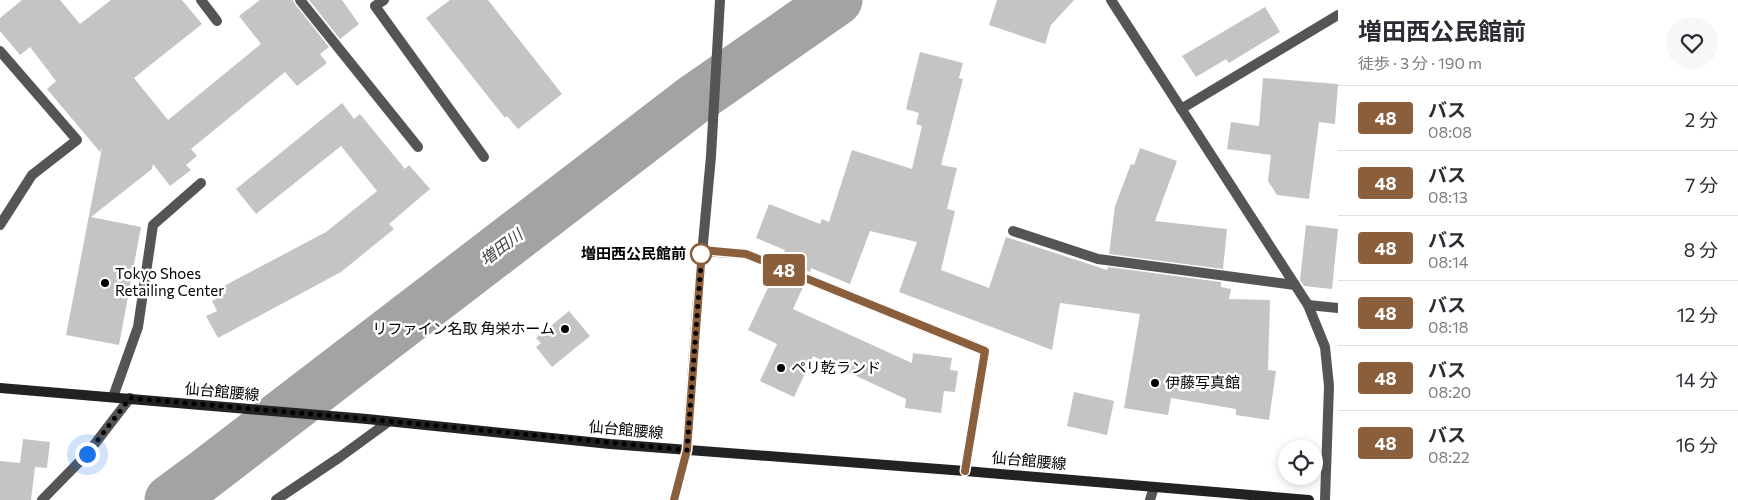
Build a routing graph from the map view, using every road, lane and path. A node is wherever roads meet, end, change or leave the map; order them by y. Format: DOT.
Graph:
graph roads {
  1 [pos="201,0"];
  2 [pos="300,0"];
  3 [pos="384,0"];
  4 [pos="1111,0"];
  5 [pos="720,4"];
  6 [pos="1338,15"];
  7 [pos="217,21"];
  8 [pos="0,50"];
  9 [pos="1181,109"];
  10 [pos="418,147"];
  11 [pos="484,157"];
  12 [pos="201,183"];
  13 [pos="0,225"];
  14 [pos="1013,231"];
  15 [pos="702,250"];
  16 [pos="1295,285"];
  17 [pos="1308,305"];
  18 [pos="1338,308"];
  19 [pos="0,388"];
  20 [pos="113,397"];
  21 [pos="130,398"];
  22 [pos="388,422"];
  23 [pos="687,450"];
  24 [pos="965,471"];
  25 [pos="1154,486"];
  26 [pos="42,500"];
  27 [pos="276,500"];
  28 [pos="674,500"];
  29 [pos="1150,500"];
  30 [pos="1309,500"];
  31 [pos="1325,500"];
  1 -- 7 [label="street"];
  2 -- 10 [label="street"];
  3 -- 11 [label="street"];
  4 -- 9 [label="street"];
  5 -- 15 [label="street"];
  6 -- 9 [label="street"];
  8 -- 13 [label="street"];
  9 -- 16 [label="street"];
  12 -- 20 [label="street"];
  14 -- 16 [label="street"];
  15 -- 23 [label="street"];
  15 -- 24 [label="street"];
  16 -- 17 [label="street"];
  17 -- 18 [label="street"];
  17 -- 31 [label="street"];
  19 -- 20 [label="main road, 仙台館腰線"];
  20 -- 21 [label="main road, 仙台館腰線"];
  21 -- 22 [label="main road, 仙台館腰線"];
  21 -- 26 [label="street"];
  22 -- 23 [label="main road, 仙台館腰線"];
  22 -- 27 [label="street"];
  23 -- 24 [label="main road, 仙台館腰線"];
  23 -- 28 [label="street"];
  24 -- 25 [label="main road, 仙台館腰線"];
  25 -- 29 [label="street"];
  25 -- 30 [label="main road, 仙台館腰線"];
}
